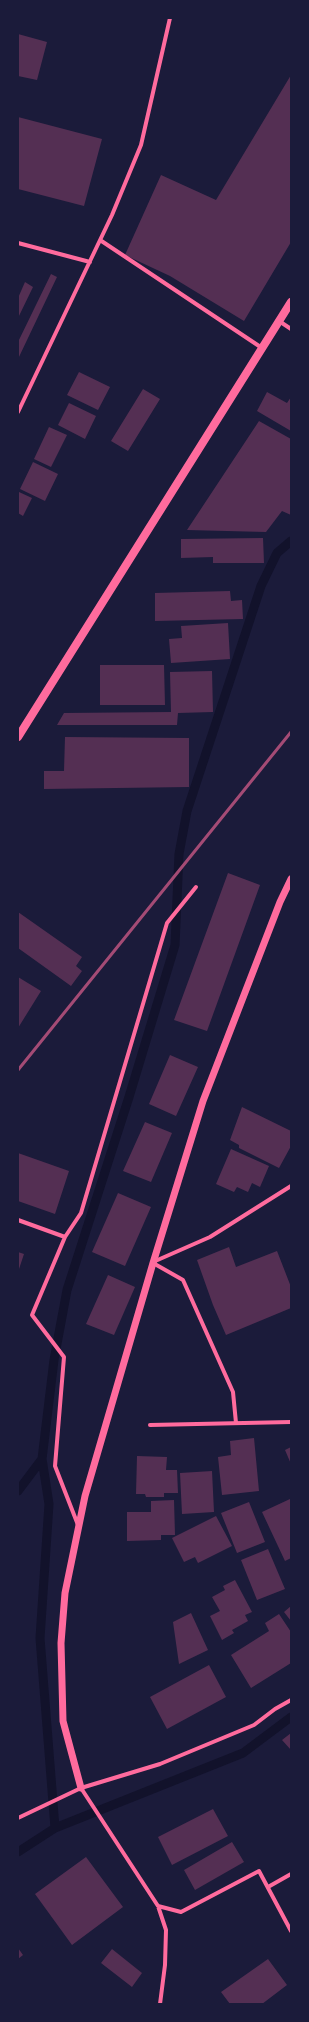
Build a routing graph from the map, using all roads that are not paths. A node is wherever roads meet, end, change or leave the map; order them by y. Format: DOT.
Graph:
graph roads {
  1 [pos="170,18"];
  2 [pos="100,240"];
  3 [pos="18,243"];
  4 [pos="90,262"];
  5 [pos="291,302"];
  6 [pos="279,321"];
  7 [pos="291,329"];
  8 [pos="262,348"];
  9 [pos="18,412"];
  10 [pos="18,737"];
  11 [pos="291,879"];
  12 [pos="196,887"];
  13 [pos="291,1186"];
  14 [pos="18,1220"];
  15 [pos="65,1237"];
  16 [pos="153,1263"];
  17 [pos="291,1422"];
  18 [pos="236,1423"];
  19 [pos="150,1425"];
  20 [pos="79,1527"];
  21 [pos="291,1700"];
  22 [pos="81,1788"];
  23 [pos="18,1818"];
  24 [pos="291,1874"];
  25 [pos="268,1887"];
  26 [pos="158,1906"];
  27 [pos="291,1931"];
  28 [pos="160,2004"];
  1 -- 2 [label="street"];
  2 -- 4 [label="street"];
  2 -- 8 [label="street"];
  3 -- 4 [label="street"];
  4 -- 9 [label="street"];
  5 -- 6 [label="main road"];
  6 -- 7 [label="street"];
  6 -- 8 [label="main road"];
  8 -- 10 [label="main road"];
  11 -- 16 [label="street"];
  12 -- 15 [label="street"];
  13 -- 16 [label="street"];
  14 -- 15 [label="street"];
  15 -- 20 [label="street"];
  16 -- 18 [label="street"];
  16 -- 20 [label="street"];
  17 -- 18 [label="street"];
  18 -- 19 [label="street"];
  20 -- 22 [label="street"];
  21 -- 22 [label="street"];
  22 -- 23 [label="street"];
  22 -- 26 [label="street"];
  24 -- 25 [label="street"];
  25 -- 26 [label="street"];
  25 -- 27 [label="street"];
  26 -- 28 [label="street"];
}
